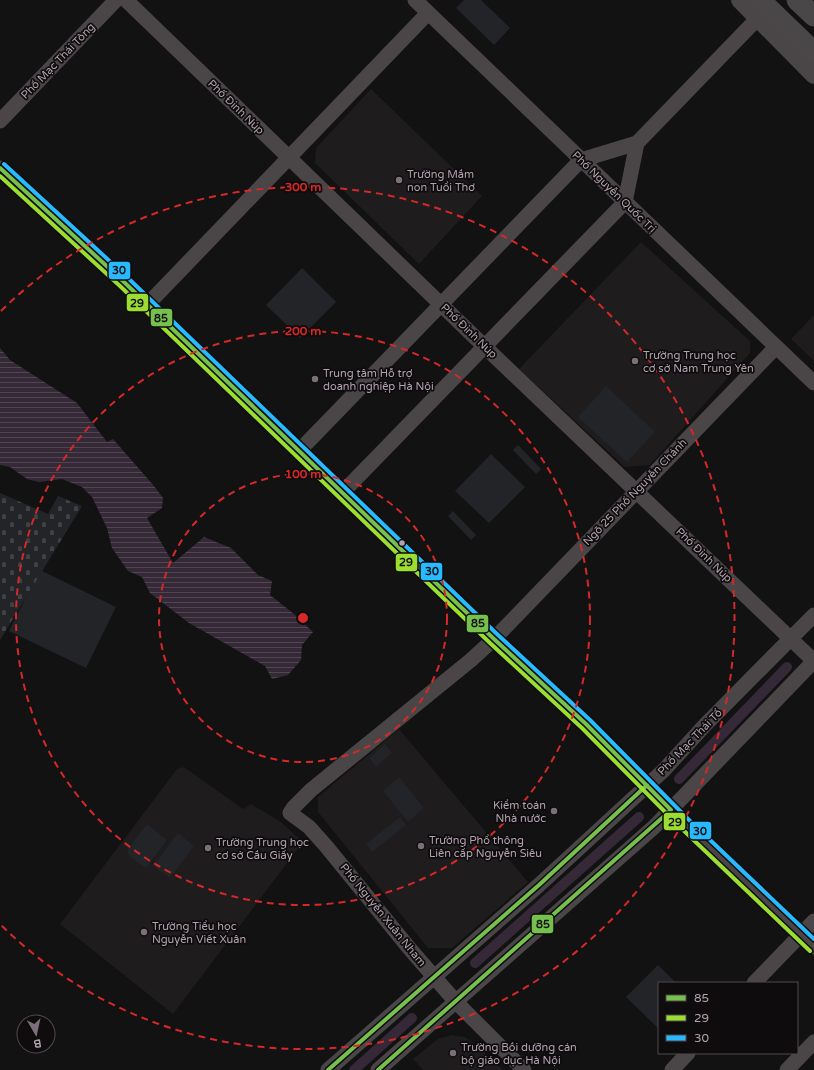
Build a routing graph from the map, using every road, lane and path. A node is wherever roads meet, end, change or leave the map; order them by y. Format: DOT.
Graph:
graph roads {
  1 [pos="116,0"];
  2 [pos="126,0"];
  3 [pos="415,0"];
  4 [pos="740,0"];
  5 [pos="776,0"];
  6 [pos="797,0"];
  7 [pos="759,9"];
  8 [pos="428,13"];
  9 [pos="814,16"];
  10 [pos="814,52"];
  11 [pos="814,75"];
  12 [pos="0,122"];
  13 [pos="637,143"];
  14 [pos="290,159"];
  15 [pos="581,160"];
  16 [pos="0,168"];
  17 [pos="625,202"];
  18 [pos="441,304"];
  19 [pos="147,305"];
  20 [pos="484,346"];
  21 [pos="776,347"];
  22 [pos="814,383"];
  23 [pos="299,451"];
  24 [pos="637,491"];
  25 [pos="343,492"];
  26 [pos="814,615"];
  27 [pos="494,639"];
  28 [pos="791,639"];
  29 [pos="814,661"];
  30 [pos="647,785"];
  31 [pos="671,810"];
  32 [pos="290,813"];
  33 [pos="814,921"];
  34 [pos="801,934"];
  35 [pos="814,947"];
  36 [pos="434,978"];
  37 [pos="755,982"];
  38 [pos="456,1002"];
  39 [pos="814,1042"];
  40 [pos="687,1054"];
  41 [pos="328,1070"];
  42 [pos="378,1070"];
  43 [pos="524,1070"];
  44 [pos="672,1070"];
  45 [pos="787,1070"];
  1 -- 12 [label="street, Phố Mạc Thái Tông"];
  2 -- 14 [label="street, Phố Đinh Núp"];
  3 -- 8 [label="street, Phố Nguyễn Quốc Trị"];
  4 -- 7 [label="main road"];
  5 -- 7 [label="main road"];
  6 -- 9 [label="highway"];
  7 -- 10 [label="highway"];
  7 -- 11 [label="main road"];
  7 -- 13 [label="street"];
  8 -- 14 [label="street"];
  8 -- 15 [label="street, Phố Nguyễn Quốc Trị"];
  13 -- 15 [label="street"];
  13 -- 17 [label="street"];
  14 -- 18 [label="street, Phố Đinh Núp"];
  14 -- 19 [label="street"];
  15 -- 17 [label="street, Phố Nguyễn Quốc Trị"];
  15 -- 18 [label="street"];
  16 -- 19 [label="street"];
  17 -- 20 [label="street"];
  17 -- 21 [label="street, Phố Nguyễn Quốc Trị"];
  18 -- 20 [label="street, Phố Đinh Núp"];
  18 -- 23 [label="street"];
  19 -- 23 [label="street"];
  20 -- 24 [label="street, Phố Đinh Núp"];
  20 -- 25 [label="street"];
  21 -- 22 [label="street, Phố Nguyễn Quốc Trị"];
  21 -- 24 [label="street, Ngõ 25 Phố Nguyễn Chánh"];
  23 -- 25 [label="street"];
  24 -- 27 [label="street, Ngõ 25 Phố Nguyễn Chánh"];
  24 -- 28 [label="street, Phố Đinh Núp"];
  25 -- 27 [label="street"];
  26 -- 28 [label="street, Phố Mạc Thái Tổ"];
  27 -- 30 [label="street"];
  27 -- 32 [label="street, Ngõ 25 Phố Nguyễn Chánh"];
  28 -- 29 [label="street, Phố Đinh Núp"];
  28 -- 30 [label="street, Phố Mạc Thái Tổ"];
  29 -- 31 [label="street"];
  30 -- 31 [label="street"];
  30 -- 36 [label="street, Phố Mạc Thái Tổ"];
  31 -- 34 [label="street"];
  31 -- 38 [label="street"];
  32 -- 36 [label="street, Phố Nguyễn Xuân Nham"];
  33 -- 34 [label="street"];
  34 -- 35 [label="street"];
  34 -- 37 [label="street"];
  36 -- 38 [label="street, Phố Nguyễn Xuân Nham"];
  36 -- 41 [label="street, Phố Mạc Thái Tổ"];
  38 -- 42 [label="street"];
  38 -- 43 [label="street, Phố Nguyễn Xuân Nham"];
  39 -- 45 [label="street"];
  40 -- 44 [label="street"];
}
